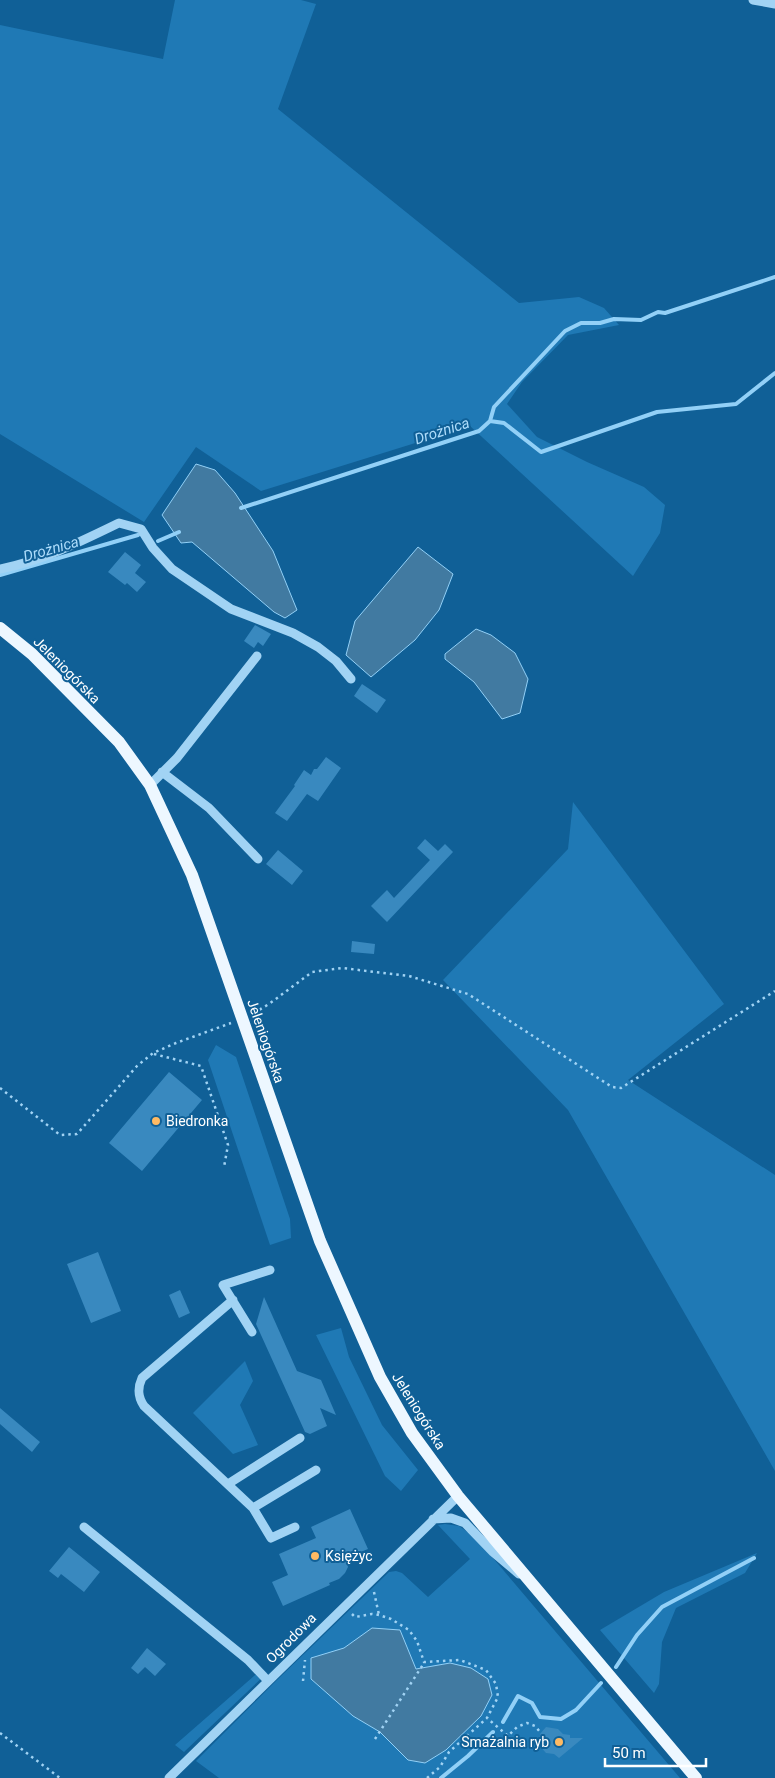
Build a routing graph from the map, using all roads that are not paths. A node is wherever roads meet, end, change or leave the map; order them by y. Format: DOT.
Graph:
graph roads {
  1 [pos="753,0"];
  2 [pos="775,4"];
  3 [pos="0,569"];
  4 [pos="0,628"];
  5 [pos="257,656"];
  6 [pos="351,679"];
  7 [pos="162,772"];
  8 [pos="150,785"];
  9 [pos="258,859"];
  10 [pos="270,1270"];
  11 [pos="233,1300"];
  12 [pos="252,1332"];
  13 [pos="300,1438"];
  14 [pos="316,1470"];
  15 [pos="228,1484"];
  16 [pos="458,1496"];
  17 [pos="254,1508"];
  18 [pos="433,1519"];
  19 [pos="84,1527"];
  20 [pos="295,1527"];
  21 [pos="533,1585"];
  22 [pos="268,1681"];
  23 [pos="169,1778"];
  24 [pos="696,1778"];
  1 -- 2 [label="street"];
  3 -- 6 [label="street"];
  4 -- 8 [label="main road, Jeleniogórska"];
  5 -- 7 [label="street"];
  7 -- 8 [label="street"];
  7 -- 9 [label="street"];
  8 -- 16 [label="main road, Jeleniogórska"];
  10 -- 11 [label="street"];
  11 -- 12 [label="street"];
  11 -- 15 [label="street"];
  13 -- 15 [label="street"];
  14 -- 17 [label="street"];
  15 -- 17 [label="street"];
  16 -- 18 [label="street, Ogrodowa"];
  16 -- 21 [label="main road, Jeleniogórska"];
  17 -- 20 [label="street"];
  18 -- 21 [label="street"];
  18 -- 22 [label="street, Ogrodowa"];
  19 -- 22 [label="street"];
  21 -- 24 [label="main road, Jeleniogórska"];
  22 -- 23 [label="street, Ogrodowa"];
}
